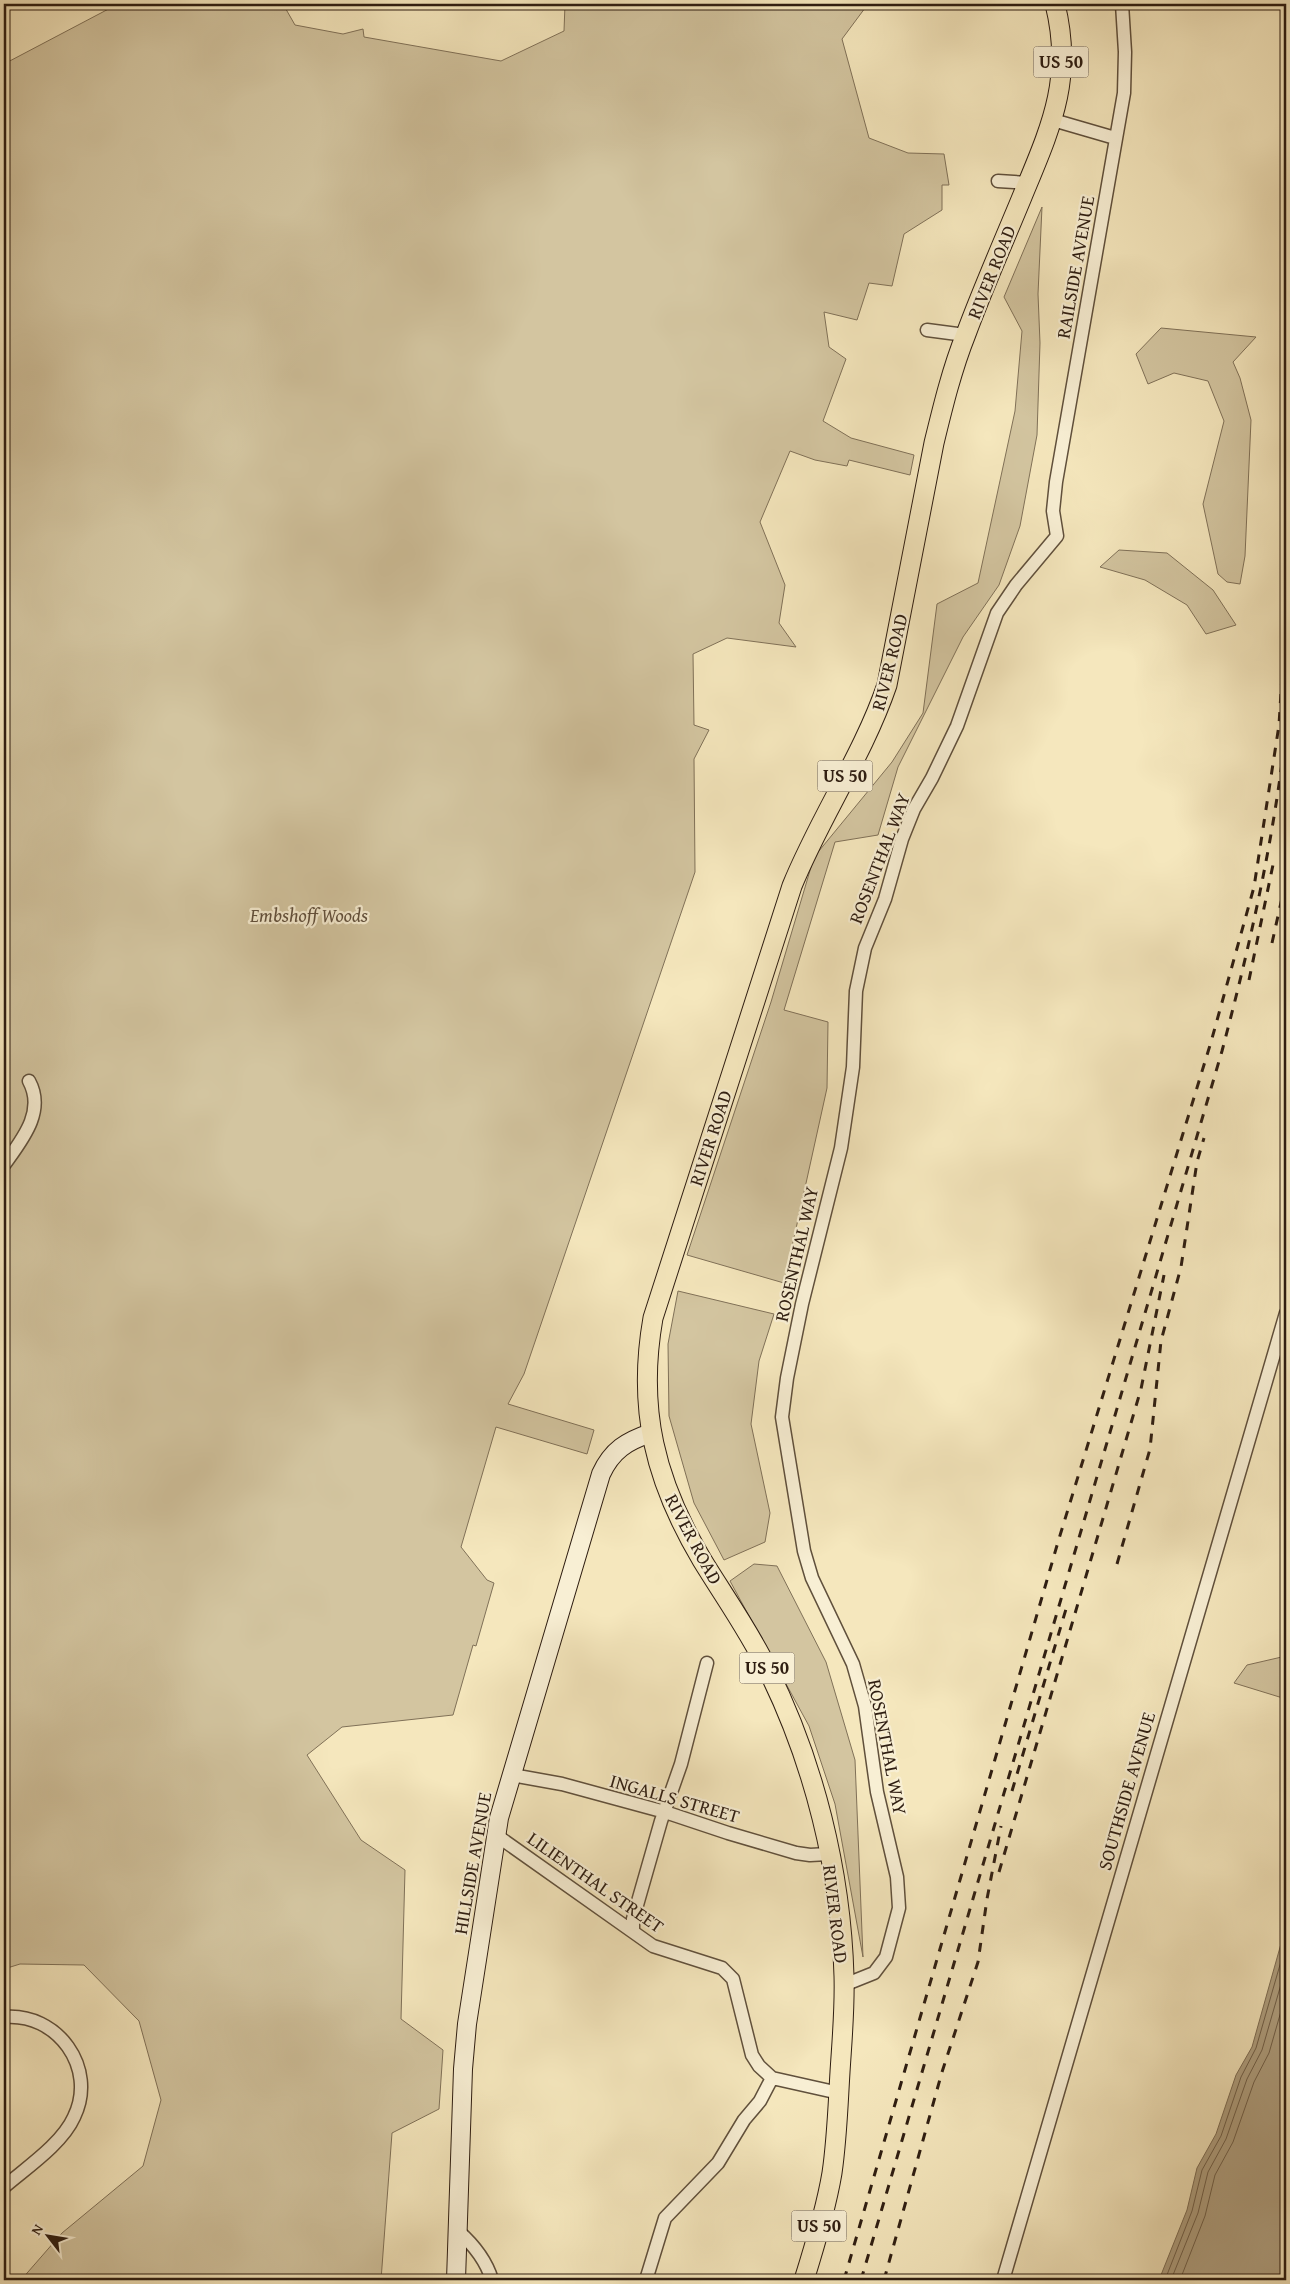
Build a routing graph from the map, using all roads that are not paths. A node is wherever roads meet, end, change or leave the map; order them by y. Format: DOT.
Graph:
graph roads {
  1 [pos="1055,4"];
  2 [pos="1122,4"];
  3 [pos="1053,120"];
  4 [pos="1115,138"];
  5 [pos="998,181"];
  6 [pos="1028,182"];
  7 [pos="927,330"];
  8 [pos="965,335"];
  9 [pos="1057,536"];
  10 [pos="29,1081"];
  11 [pos="4,1165"];
  12 [pos="1286,1313"];
  13 [pos="651,1433"];
  14 [pos="707,1662"];
  15 [pos="512,1775"];
  16 [pos="665,1812"];
  17 [pos="496,1835"];
  18 [pos="828,1854"];
  19 [pos="633,1931"];
  20 [pos="844,1986"];
  21 [pos="4,2017"];
  22 [pos="772,2078"];
  23 [pos="839,2093"];
  24 [pos="4,2187"];
  25 [pos="458,2230"];
  26 [pos="456,2280"];
  27 [pos="492,2280"];
  28 [pos="646,2280"];
  29 [pos="804,2280"];
  30 [pos="1003,2280"];
  1 -- 3 [label="main road, RIVER ROAD / US 50"];
  2 -- 4 [label="street, RAILSIDE AVENUE"];
  3 -- 4 [label="street"];
  3 -- 6 [label="main road, RIVER ROAD / US 50"];
  4 -- 9 [label="street, RAILSIDE AVENUE"];
  5 -- 6 [label="street"];
  6 -- 8 [label="main road, RIVER ROAD / US 50"];
  7 -- 8 [label="street"];
  8 -- 13 [label="main road, RIVER ROAD / US 50"];
  9 -- 20 [label="street, ROSENTHAL WAY"];
  10 -- 11 [label="street"];
  12 -- 30 [label="street, SOUTHSIDE AVENUE"];
  13 -- 15 [label="street, HILLSIDE AVENUE"];
  13 -- 18 [label="main road, RIVER ROAD / US 50"];
  14 -- 16 [label="street"];
  15 -- 16 [label="street, INGALLS STREET"];
  15 -- 17 [label="street, HILLSIDE AVENUE"];
  16 -- 18 [label="street, INGALLS STREET"];
  16 -- 19 [label="street"];
  17 -- 19 [label="street, LILIENTHAL STREET"];
  17 -- 25 [label="street, HILLSIDE AVENUE"];
  18 -- 20 [label="main road, RIVER ROAD / US 50"];
  19 -- 22 [label="street, LILIENTHAL STREET"];
  20 -- 23 [label="main road, RIVER ROAD / US 50"];
  21 -- 24 [label="street"];
  22 -- 23 [label="street"];
  22 -- 28 [label="street"];
  23 -- 29 [label="main road, RIVER ROAD / US 50"];
  25 -- 26 [label="street, HILLSIDE AVENUE"];
  25 -- 27 [label="street"];
}
